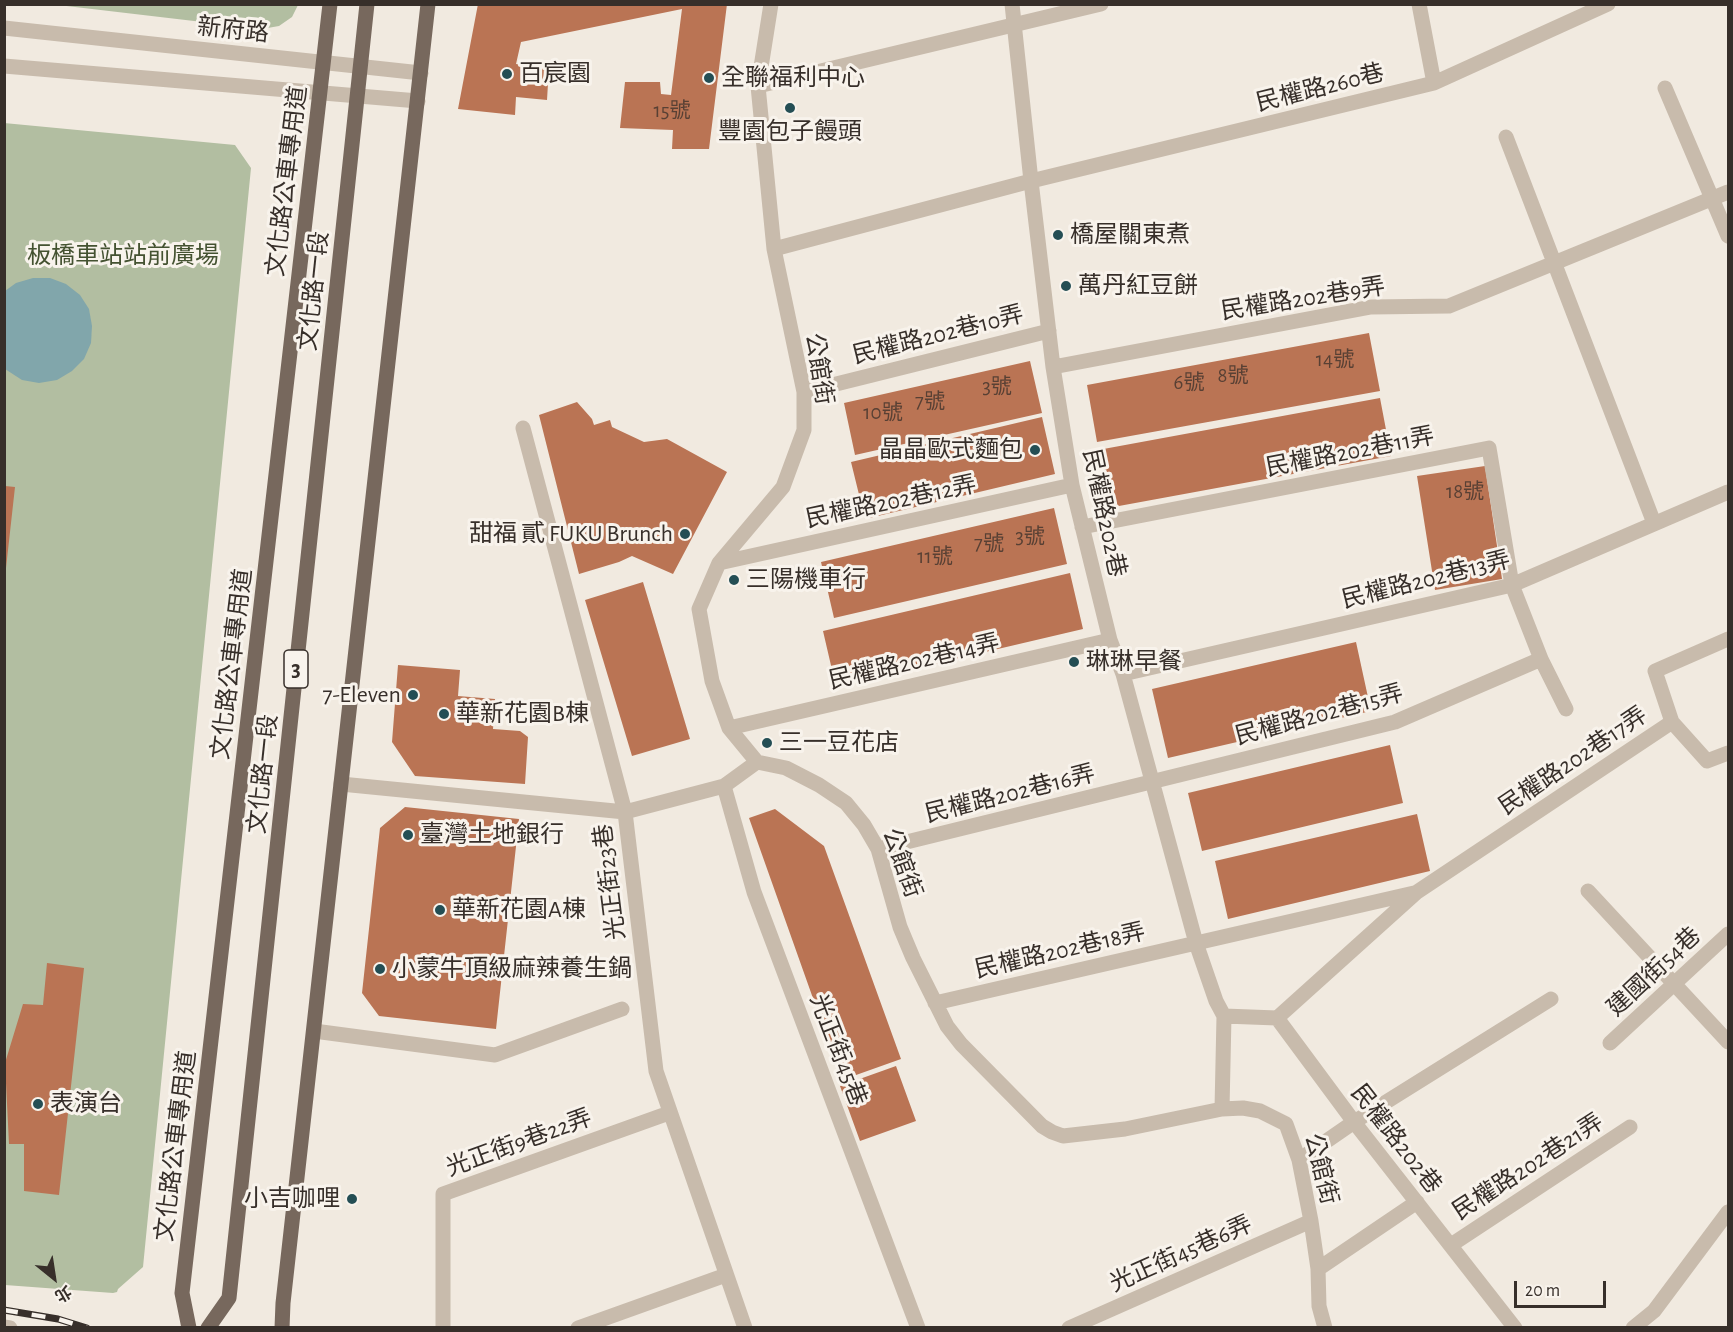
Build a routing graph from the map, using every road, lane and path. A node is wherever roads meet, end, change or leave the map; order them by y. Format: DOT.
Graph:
graph roads {
  1 [pos="330,4"];
  2 [pos="367,4"];
  3 [pos="428,4"];
  4 [pos="771,4"];
  5 [pos="1012,4"];
  6 [pos="1101,4"];
  7 [pos="1419,4"];
  8 [pos="1608,4"];
  9 [pos="1015,24"];
  10 [pos="4,28"];
  11 [pos="324,63"];
  12 [pos="4,66"];
  13 [pos="361,66"];
  14 [pos="421,73"];
  15 [pos="1434,83"];
  16 [pos="758,86"];
  17 [pos="1665,88"];
  18 [pos="320,93"];
  19 [pos="358,96"];
  20 [pos="418,101"];
  21 [pos="1506,137"];
  22 [pos="1030,182"];
  23 [pos="1728,192"];
  24 [pos="1712,199"];
  25 [pos="1728,236"];
  26 [pos="774,249"];
  27 [pos="1554,264"];
  28 [pos="1049,331"];
  29 [pos="1053,367"];
  30 [pos="804,392"];
  31 [pos="523,428"];
  32 [pos="1072,485"];
  33 [pos="1728,492"];
  34 [pos="1654,523"];
  35 [pos="1082,527"];
  36 [pos="719,563"];
  37 [pos="1512,585"];
  38 [pos="1728,639"];
  39 [pos="1110,640"];
  40 [pos="1541,659"];
  41 [pos="1123,674"];
  42 [pos="1566,709"];
  43 [pos="1672,722"];
  44 [pos="729,728"];
  45 [pos="1728,753"];
  46 [pos="757,762"];
  47 [pos="1152,782"];
  48 [pos="341,784"];
  49 [pos="724,786"];
  50 [pos="625,812"];
  51 [pos="878,849"];
  52 [pos="1588,891"];
  53 [pos="1417,892"];
  54 [pos="1728,934"];
  55 [pos="1196,943"];
  56 [pos="1674,983"];
  57 [pos="1551,999"];
  58 [pos="935,1004"];
  59 [pos="622,1008"];
  60 [pos="1224,1016"];
  61 [pos="1277,1018"];
  62 [pos="314,1031"];
  63 [pos="1728,1042"];
  64 [pos="1610,1043"];
  65 [pos="1222,1109"];
  66 [pos="669,1113"];
  67 [pos="1354,1122"];
  68 [pos="1630,1127"];
  69 [pos="1299,1160"];
  70 [pos="1417,1202"];
  71 [pos="1728,1212"];
  72 [pos="1311,1221"];
  73 [pos="1451,1245"];
  74 [pos="1318,1269"];
  75 [pos="726,1275"];
  76 [pos="1508,1325"];
  77 [pos="4,1327"];
  78 [pos="10,1328"];
  79 [pos="189,1328"];
  80 [pos="208,1328"];
  81 [pos="282,1328"];
  82 [pos="443,1328"];
  83 [pos="578,1328"];
  84 [pos="745,1328"];
  85 [pos="918,1328"];
  86 [pos="1069,1328"];
  87 [pos="1325,1328"];
  88 [pos="1633,1328"];
  1 -- 11 [label="main road, 文化路公車專用道 / 3"];
  2 -- 13 [label="main road, 文化路一段 / 3"];
  3 -- 14 [label="main road"];
  4 -- 16 [label="street, 公館街"];
  5 -- 9 [label="street, 民權路202巷"];
  6 -- 9 [label="street"];
  7 -- 15 [label="street"];
  8 -- 15 [label="street, 民權路260巷"];
  9 -- 16 [label="street"];
  9 -- 22 [label="street, 民權路202巷"];
  10 -- 11 [label="street, 新府路"];
  11 -- 13 [label="street, 新府路"];
  11 -- 18 [label="main road, 文化路公車專用道 / 3"];
  12 -- 18 [label="street"];
  13 -- 14 [label="street, 新府路"];
  13 -- 19 [label="main road, 文化路一段 / 3"];
  14 -- 20 [label="main road"];
  15 -- 22 [label="street, 民權路260巷"];
  16 -- 26 [label="street, 公館街"];
  17 -- 24 [label="street"];
  18 -- 19 [label="street"];
  18 -- 79 [label="main road, 文化路公車專用道 / 3"];
  19 -- 20 [label="street"];
  19 -- 80 [label="main road, 文化路一段 / 3"];
  20 -- 48 [label="main road"];
  21 -- 27 [label="street"];
  22 -- 26 [label="street, 民權路260巷"];
  22 -- 28 [label="street, 民權路202巷"];
  23 -- 24 [label="street, 民權路202巷9弄"];
  24 -- 25 [label="street"];
  24 -- 27 [label="street, 民權路202巷9弄"];
  26 -- 30 [label="street, 公館街"];
  27 -- 29 [label="street, 民權路202巷9弄"];
  27 -- 34 [label="street"];
  28 -- 29 [label="street, 民權路202巷"];
  28 -- 30 [label="street, 民權路202巷10弄"];
  29 -- 32 [label="street, 民權路202巷"];
  30 -- 36 [label="street, 公館街"];
  31 -- 50 [label="street, 光正街23巷"];
  32 -- 35 [label="street, 民權路202巷"];
  32 -- 36 [label="street, 民權路202巷12弄"];
  33 -- 34 [label="street, 民權路202巷13弄"];
  34 -- 37 [label="street, 民權路202巷13弄"];
  35 -- 37 [label="street, 民權路202巷11弄"];
  35 -- 39 [label="street, 民權路202巷"];
  36 -- 44 [label="street, 公館街"];
  37 -- 40 [label="street"];
  37 -- 41 [label="street, 民權路202巷13弄"];
  38 -- 43 [label="street, 民權路202巷17弄"];
  39 -- 41 [label="street, 民權路202巷"];
  39 -- 44 [label="street, 民權路202巷14弄"];
  40 -- 42 [label="street"];
  40 -- 47 [label="street, 民權路202巷15弄"];
  41 -- 47 [label="street, 民權路202巷"];
  43 -- 45 [label="street"];
  43 -- 53 [label="street, 民權路202巷17弄"];
  44 -- 46 [label="street, 公館街"];
  46 -- 49 [label="street"];
  46 -- 51 [label="street, 公館街"];
  47 -- 51 [label="street, 民權路202巷16弄"];
  47 -- 55 [label="street, 民權路202巷"];
  48 -- 50 [label="street"];
  48 -- 62 [label="main road"];
  49 -- 50 [label="street"];
  49 -- 85 [label="street, 光正街45巷"];
  50 -- 66 [label="street, 光正街23巷"];
  51 -- 58 [label="street, 公館街"];
  52 -- 56 [label="street"];
  53 -- 55 [label="street, 民權路202巷17弄"];
  53 -- 61 [label="street, 民權路202巷17弄"];
  54 -- 56 [label="street, 建國街54巷"];
  55 -- 58 [label="street, 民權路202巷18弄"];
  55 -- 60 [label="street, 民權路202巷"];
  56 -- 63 [label="street"];
  56 -- 64 [label="street, 建國街54巷"];
  57 -- 67 [label="street"];
  58 -- 65 [label="street, 公館街"];
  59 -- 62 [label="street"];
  60 -- 61 [label="street"];
  60 -- 65 [label="street, 民權路202巷"];
  61 -- 67 [label="street, 民權路202巷"];
  62 -- 81 [label="main road"];
  65 -- 69 [label="street, 公館街"];
  66 -- 75 [label="street, 光正街23巷"];
  66 -- 82 [label="street, 光正街9巷22弄"];
  67 -- 69 [label="street"];
  67 -- 70 [label="street, 民權路202巷"];
  68 -- 73 [label="street, 民權路202巷21弄"];
  69 -- 72 [label="street, 公館街"];
  70 -- 73 [label="street, 民權路202巷"];
  70 -- 74 [label="street"];
  71 -- 88 [label="street"];
  72 -- 74 [label="street, 公館街"];
  72 -- 86 [label="street, 光正街45巷6弄"];
  73 -- 76 [label="street, 民權路202巷"];
  74 -- 87 [label="street, 公館街"];
  75 -- 83 [label="street"];
  75 -- 84 [label="street, 光正街23巷"];
  77 -- 78 [label="street"];
}
